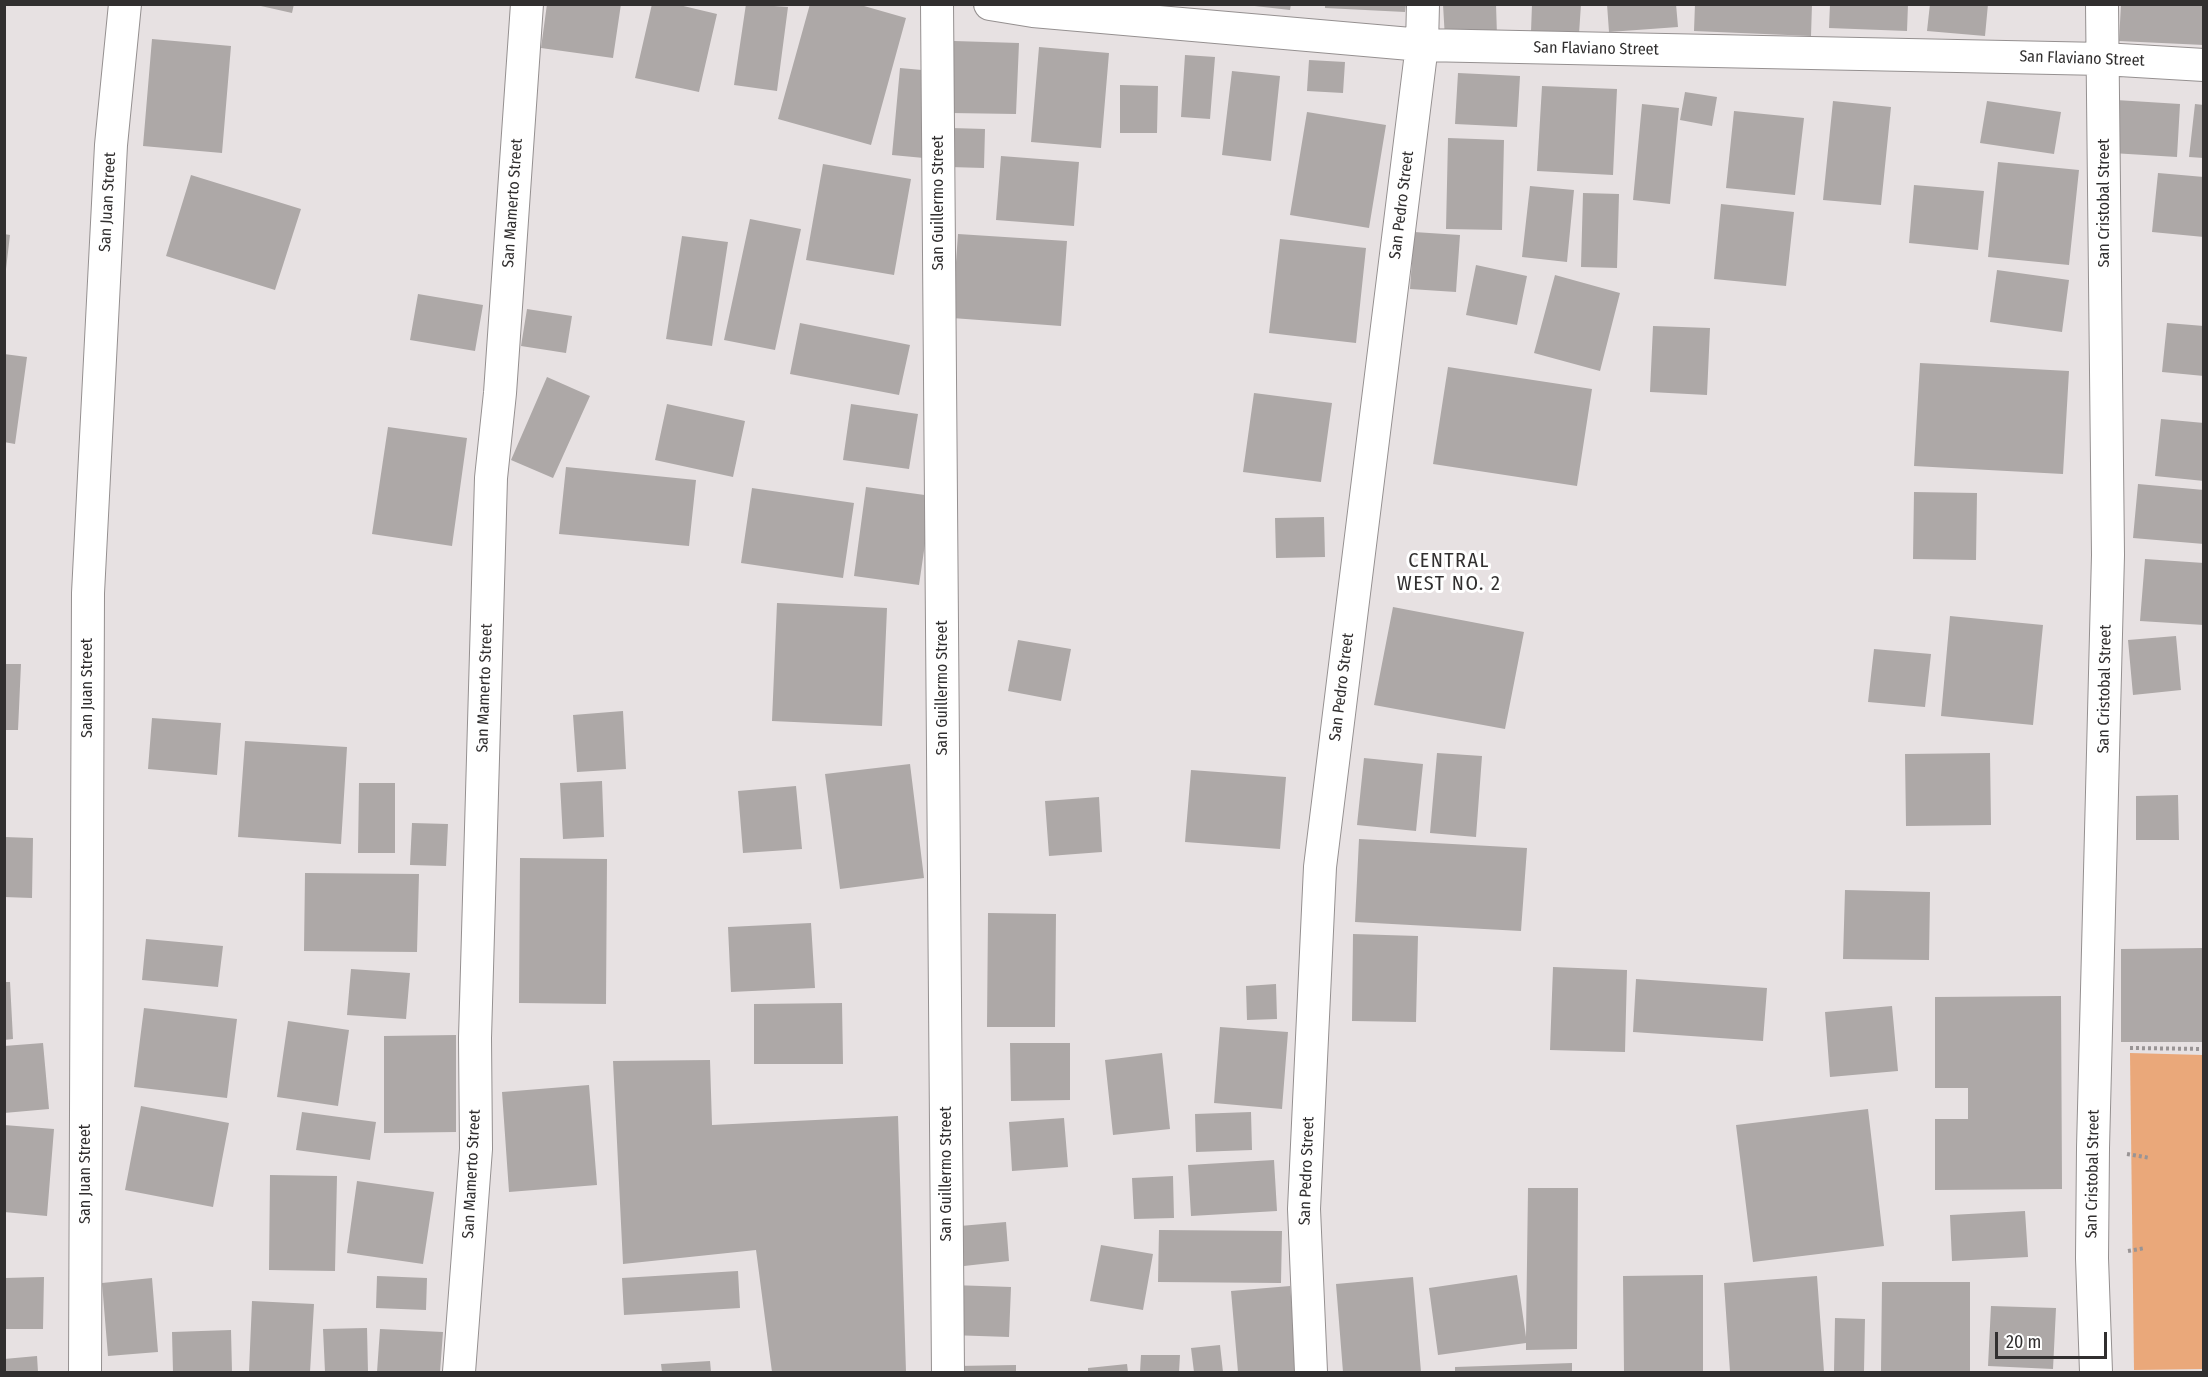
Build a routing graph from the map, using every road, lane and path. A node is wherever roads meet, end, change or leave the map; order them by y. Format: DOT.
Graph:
graph roads {
  1 [pos="125,4"];
  2 [pos="527,4"];
  3 [pos="937,4"];
  4 [pos="990,4"];
  5 [pos="1423,4"];
  6 [pos="2102,4"];
  7 [pos="1422,45"];
  8 [pos="2103,59"];
  9 [pos="2204,64"];
  10 [pos="2096,1047"];
  11 [pos="2204,1048"];
  12 [pos="85,1372"];
  13 [pos="459,1372"];
  14 [pos="948,1372"];
  15 [pos="1311,1372"];
  16 [pos="2096,1372"];
  1 -- 12 [label="street, San Juan Street"];
  2 -- 13 [label="street, San Mamerto Street"];
  3 -- 14 [label="street, San Guillermo Street"];
  4 -- 7 [label="street, San Flaviano Street"];
  5 -- 7 [label="street, San Pedro Street"];
  6 -- 8 [label="street, San Cristobal Street"];
  7 -- 8 [label="street, San Flaviano Street"];
  7 -- 15 [label="street, San Pedro Street"];
  8 -- 9 [label="street, San Flaviano Street"];
  8 -- 10 [label="street, San Cristobal Street"];
  10 -- 11 [label="path"];
  10 -- 16 [label="street, San Cristobal Street"];
}
